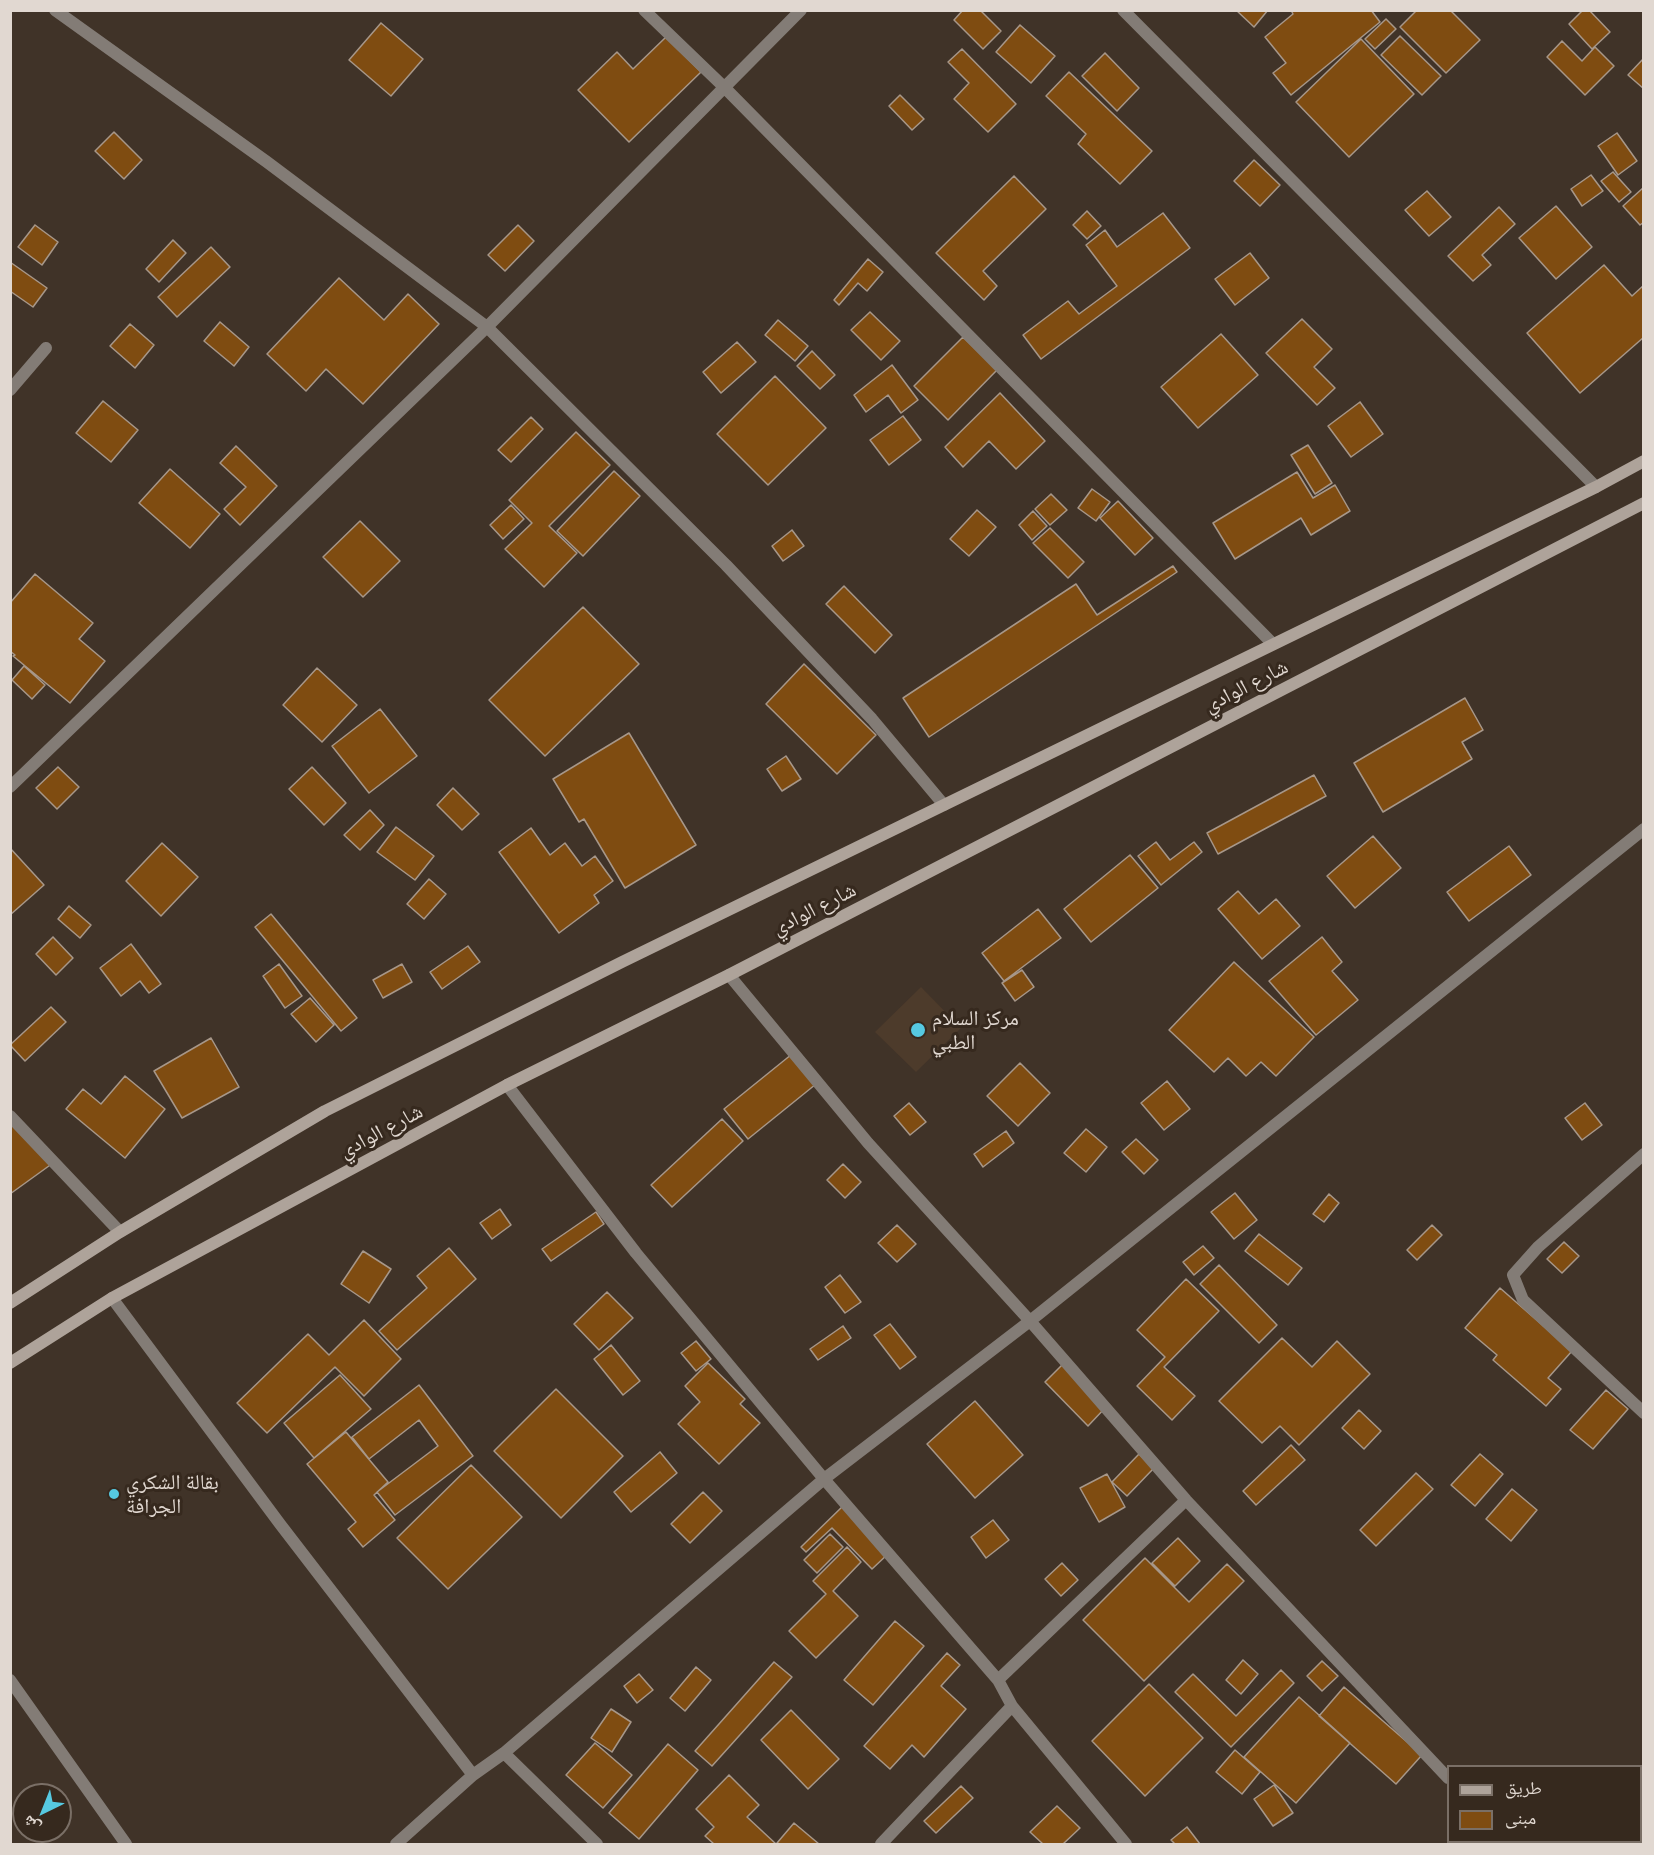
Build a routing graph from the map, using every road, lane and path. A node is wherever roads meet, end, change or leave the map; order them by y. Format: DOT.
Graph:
graph roads {
  1 [pos="56,10"];
  2 [pos="644,10"];
  3 [pos="801,10"];
  4 [pos="1122,10"];
  5 [pos="724,87"];
  6 [pos="487,327"];
  7 [pos="46,348"];
  8 [pos="10,390"];
  9 [pos="1644,461"];
  10 [pos="1596,487"];
  11 [pos="1644,503"];
  12 [pos="1274,644"];
  13 [pos="10,787"];
  14 [pos="944,805"];
  15 [pos="1644,829"];
  16 [pos="729,975"];
  17 [pos="507,1085"];
  18 [pos="10,1116"];
  19 [pos="1644,1154"];
  20 [pos="120,1232"];
  21 [pos="112,1298"];
  22 [pos="10,1303"];
  23 [pos="1030,1321"];
  24 [pos="10,1363"];
  25 [pos="1644,1413"];
  26 [pos="824,1479"];
  27 [pos="1186,1500"];
  28 [pos="10,1680"];
  29 [pos="998,1680"];
  30 [pos="1012,1706"];
  31 [pos="504,1753"];
  32 [pos="473,1775"];
  33 [pos="1447,1776"];
  34 [pos="126,1845"];
  35 [pos="396,1845"];
  36 [pos="597,1845"];
  37 [pos="881,1845"];
  38 [pos="1126,1845"];
  1 -- 6 [label="street"];
  2 -- 5 [label="street"];
  3 -- 5 [label="street"];
  4 -- 10 [label="street"];
  5 -- 6 [label="street"];
  5 -- 12 [label="street"];
  6 -- 13 [label="street"];
  6 -- 14 [label="street"];
  7 -- 8 [label="street"];
  9 -- 10 [label="main road, شارع الوادي"];
  10 -- 12 [label="main road, شارع الوادي"];
  11 -- 16 [label="main road, شارع الوادي"];
  12 -- 14 [label="main road, شارع الوادي"];
  14 -- 20 [label="main road, شارع الوادي"];
  15 -- 23 [label="street"];
  16 -- 17 [label="main road, شارع الوادي"];
  16 -- 23 [label="street"];
  17 -- 21 [label="main road, شارع الوادي"];
  17 -- 26 [label="street"];
  18 -- 20 [label="street"];
  19 -- 25 [label="street"];
  20 -- 22 [label="main road, شارع الوادي"];
  21 -- 24 [label="main road, شارع الوادي"];
  21 -- 32 [label="street"];
  23 -- 26 [label="street"];
  23 -- 27 [label="street"];
  26 -- 29 [label="street"];
  26 -- 31 [label="street"];
  27 -- 29 [label="street"];
  27 -- 33 [label="street"];
  28 -- 34 [label="street"];
  29 -- 30 [label="street"];
  30 -- 37 [label="street"];
  30 -- 38 [label="street"];
  31 -- 32 [label="street"];
  31 -- 36 [label="street"];
  32 -- 35 [label="street"];
}
